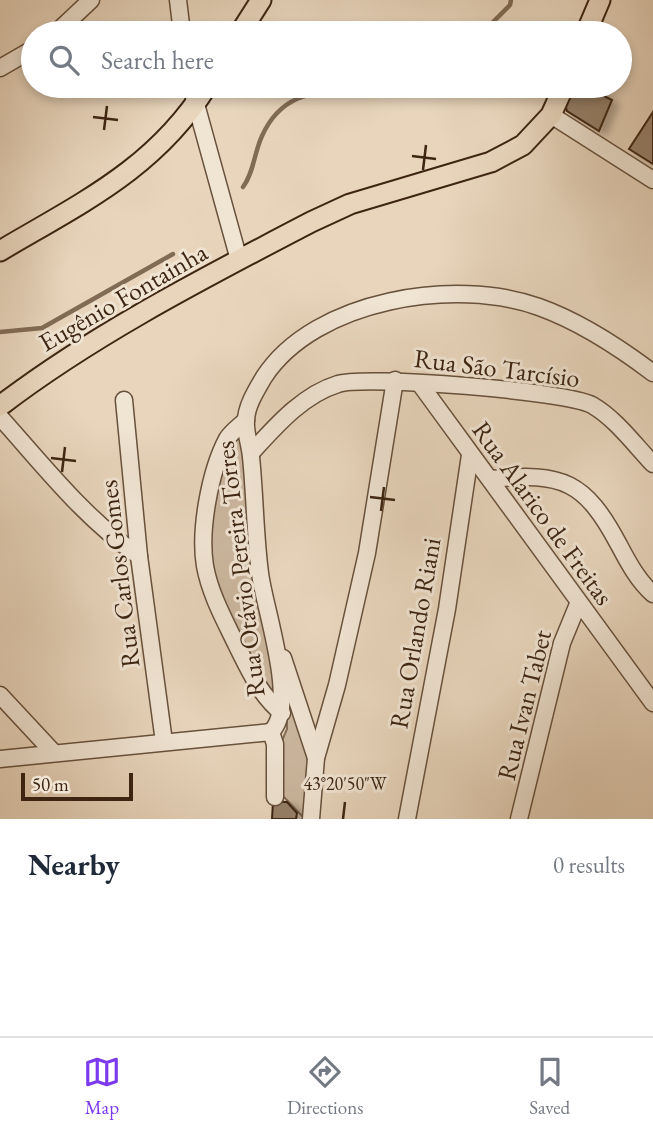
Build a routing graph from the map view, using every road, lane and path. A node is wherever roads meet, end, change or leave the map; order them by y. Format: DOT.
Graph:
graph roads {
  1 [pos="91,0"];
  2 [pos="178,0"];
  3 [pos="261,0"];
  4 [pos="600,0"];
  5 [pos="69,21"];
  6 [pos="181,21"];
  7 [pos="248,21"];
  8 [pos="591,21"];
  9 [pos="21,56"];
  10 [pos="0,68"];
  11 [pos="192,98"];
  12 [pos="194,98"];
  13 [pos="559,98"];
  14 [pos="551,115"];
  15 [pos="653,180"];
  16 [pos="0,251"];
  17 [pos="239,260"];
  18 [pos="653,373"];
  19 [pos="395,380"];
  20 [pos="420,384"];
  21 [pos="124,400"];
  22 [pos="0,406"];
  23 [pos="0,417"];
  24 [pos="246,420"];
  25 [pos="251,453"];
  26 [pos="470,455"];
  27 [pos="653,464"];
  28 [pos="491,479"];
  29 [pos="139,556"];
  30 [pos="653,594"];
  31 [pos="578,604"];
  32 [pos="275,635"];
  33 [pos="647,691"];
  34 [pos="0,695"];
  35 [pos="653,704"];
  36 [pos="282,713"];
  37 [pos="271,732"];
  38 [pos="164,742"];
  39 [pos="54,753"];
  40 [pos="316,758"];
  41 [pos="0,759"];
  42 [pos="275,797"];
  43 [pos="311,819"];
  44 [pos="407,819"];
  45 [pos="519,819"];
  1 -- 5 [label="street"];
  2 -- 6 [label="street"];
  3 -- 7 [label="main road"];
  4 -- 8 [label="main road"];
  9 -- 10 [label="street"];
  11 -- 16 [label="main road"];
  12 -- 17 [label="street"];
  13 -- 14 [label="main road, Eugênio Fontainha"];
  14 -- 15 [label="street"];
  14 -- 17 [label="main road, Eugênio Fontainha"];
  17 -- 22 [label="main road, Eugênio Fontainha"];
  18 -- 24 [label="street, Rua Otávio Pereira Torres"];
  19 -- 20 [label="street, Rua São Tarcísio"];
  19 -- 25 [label="street, Rua São Tarcísio"];
  19 -- 40 [label="street"];
  20 -- 26 [label="street, Rua Alarico de Freitas"];
  20 -- 27 [label="street, Rua São Tarcísio"];
  21 -- 29 [label="street, Rua Carlos Gomes"];
  23 -- 29 [label="street"];
  24 -- 25 [label="street, Rua Otávio Pereira Torres"];
  24 -- 36 [label="street, Rua Otávio Pereira Torres"];
  25 -- 32 [label="street, Rua Otávio Pereira Torres"];
  26 -- 28 [label="street, Rua Alarico de Freitas"];
  26 -- 44 [label="street, Rua Orlando Riani"];
  28 -- 30 [label="street"];
  28 -- 31 [label="street, Rua Alarico de Freitas"];
  29 -- 38 [label="street, Rua Carlos Gomes"];
  31 -- 33 [label="street, Rua Alarico de Freitas"];
  31 -- 45 [label="street, Rua Ivan Tabet"];
  32 -- 36 [label="street, Rua Otávio Pereira Torres"];
  32 -- 40 [label="street"];
  33 -- 35 [label="street, Rua Alarico de Freitas"];
  34 -- 39 [label="street"];
  36 -- 37 [label="street, Rua Otávio Pereira Torres"];
  37 -- 38 [label="street"];
  37 -- 42 [label="street"];
  38 -- 39 [label="street"];
  39 -- 41 [label="street"];
  40 -- 43 [label="street"];
}
